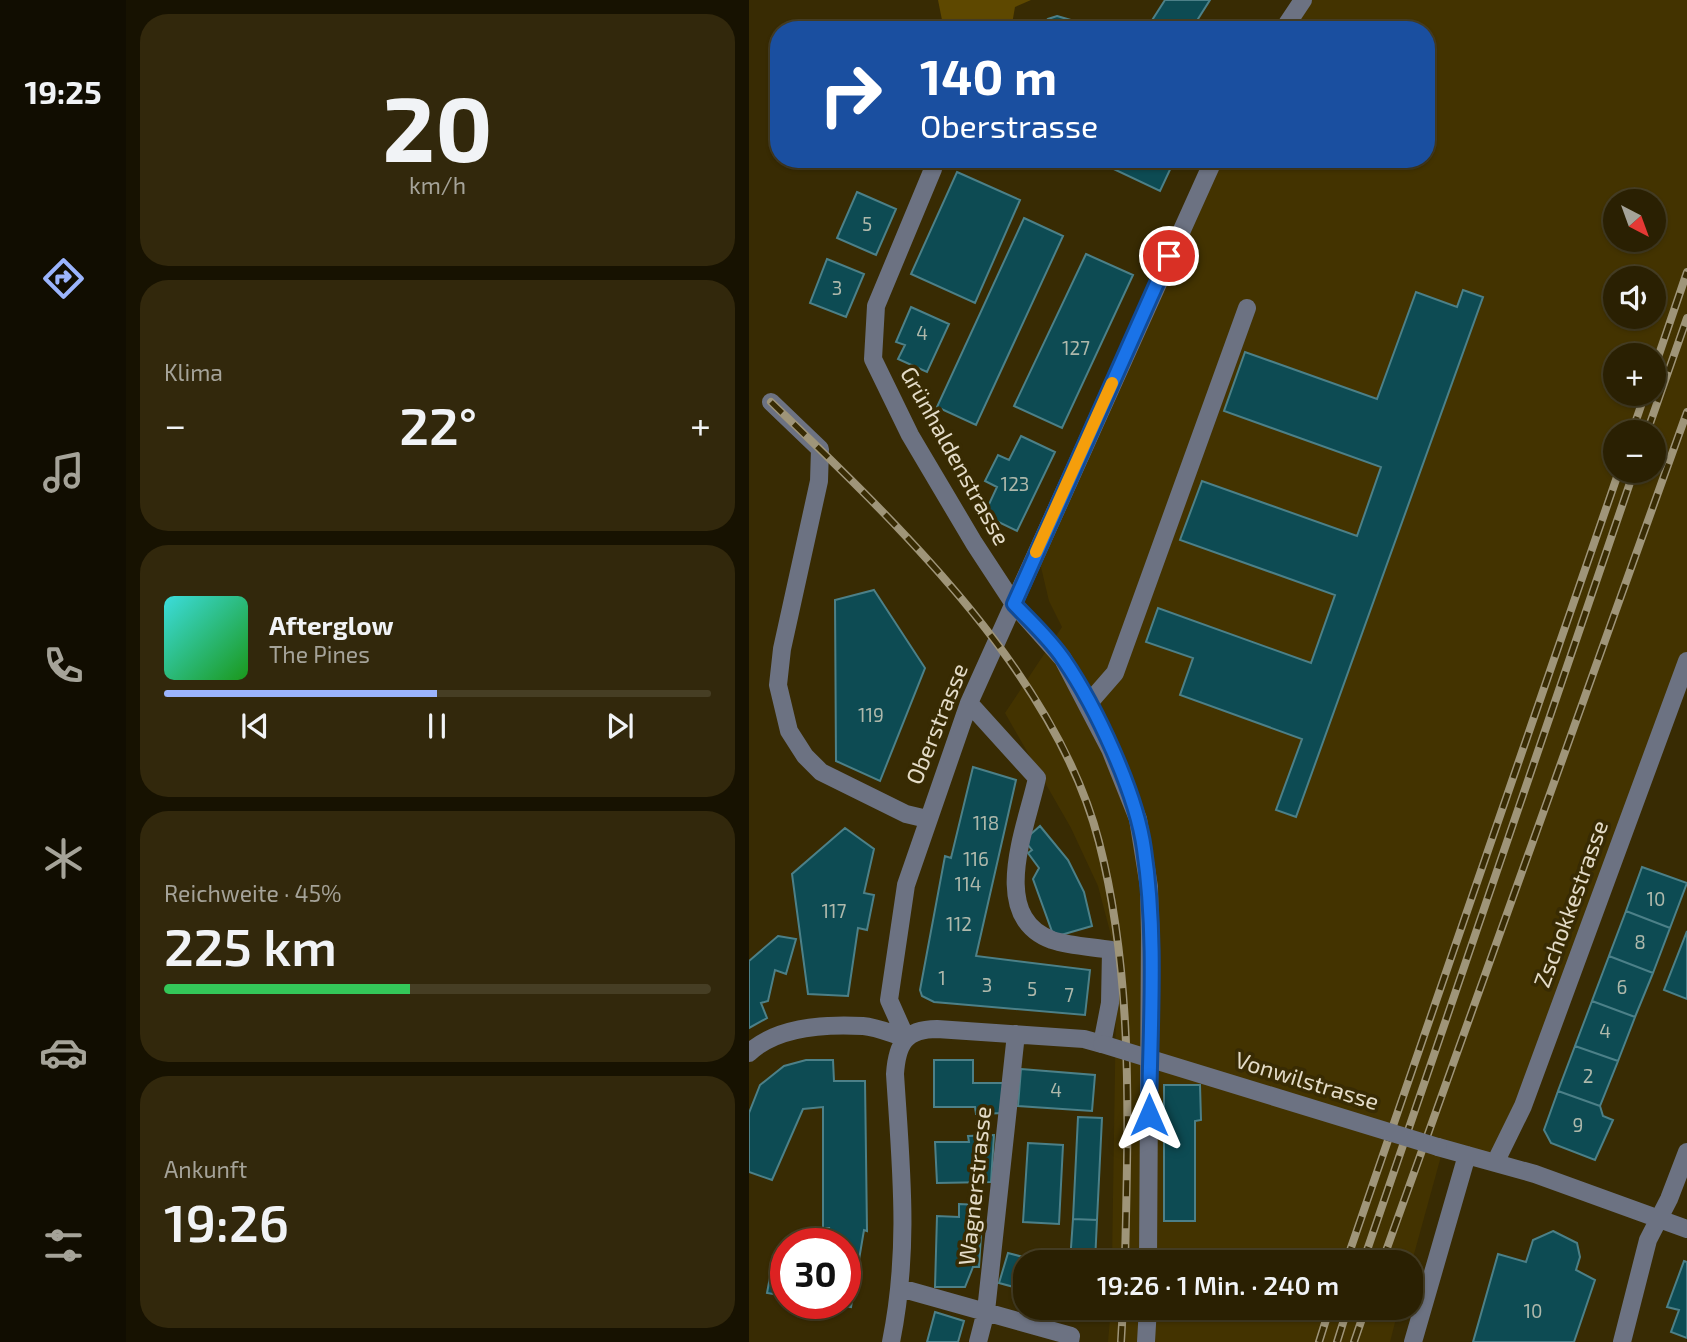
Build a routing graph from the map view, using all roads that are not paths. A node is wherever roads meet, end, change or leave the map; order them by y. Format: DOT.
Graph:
graph roads {
  1 [pos="1303,0"];
  2 [pos="1289,21"];
  3 [pos="1210,168"];
  4 [pos="933,169"];
  5 [pos="1247,307"];
  6 [pos="771,402"];
  7 [pos="1014,604"];
  8 [pos="1687,661"];
  9 [pos="969,703"];
  10 [pos="1088,704"];
  11 [pos="927,819"];
  12 [pos="1016,1034"];
  13 [pos="906,1038"];
  14 [pos="1103,1044"];
  15 [pos="749,1053"];
  16 [pos="1687,1152"];
  17 [pos="1467,1155"];
  18 [pos="1496,1161"];
  19 [pos="1659,1218"];
  20 [pos="1687,1228"];
  21 [pos="1148,1250"];
  22 [pos="900,1288"];
  23 [pos="986,1311"];
  24 [pos="1147,1320"];
  25 [pos="1071,1339"];
  26 [pos="891,1342"];
  27 [pos="978,1342"];
  28 [pos="1146,1342"];
  29 [pos="1413,1342"];
  30 [pos="1622,1342"];
  1 -- 2 [label="street"];
  3 -- 7 [label="street, Oberstrasse"];
  4 -- 7 [label="street, Grünhaldenstrasse"];
  5 -- 10 [label="street"];
  6 -- 11 [label="street"];
  7 -- 9 [label="street, Oberstrasse"];
  7 -- 10 [label="street, Grünhaldenstrasse"];
  8 -- 18 [label="street, Zschokkestrasse"];
  9 -- 11 [label="street, Oberstrasse"];
  9 -- 14 [label="street"];
  10 -- 21 [label="street, Grünhaldenstrasse"];
  11 -- 13 [label="street, Oberstrasse"];
  12 -- 13 [label="street, Vonwilstrasse"];
  12 -- 14 [label="street, Vonwilstrasse"];
  12 -- 23 [label="street, Wagnerstrasse"];
  13 -- 15 [label="street"];
  13 -- 22 [label="street"];
  14 -- 17 [label="street, Vonwilstrasse, bridge"];
  16 -- 19 [label="street"];
  17 -- 18 [label="street, Vonwilstrasse"];
  17 -- 29 [label="street"];
  18 -- 19 [label="street, Vonwilstrasse"];
  19 -- 20 [label="street, Vonwilstrasse"];
  19 -- 30 [label="street"];
  22 -- 23 [label="street"];
  22 -- 26 [label="street"];
  23 -- 25 [label="street"];
  23 -- 27 [label="street, Wagnerstrasse"];
  24 -- 28 [label="street"];
}
